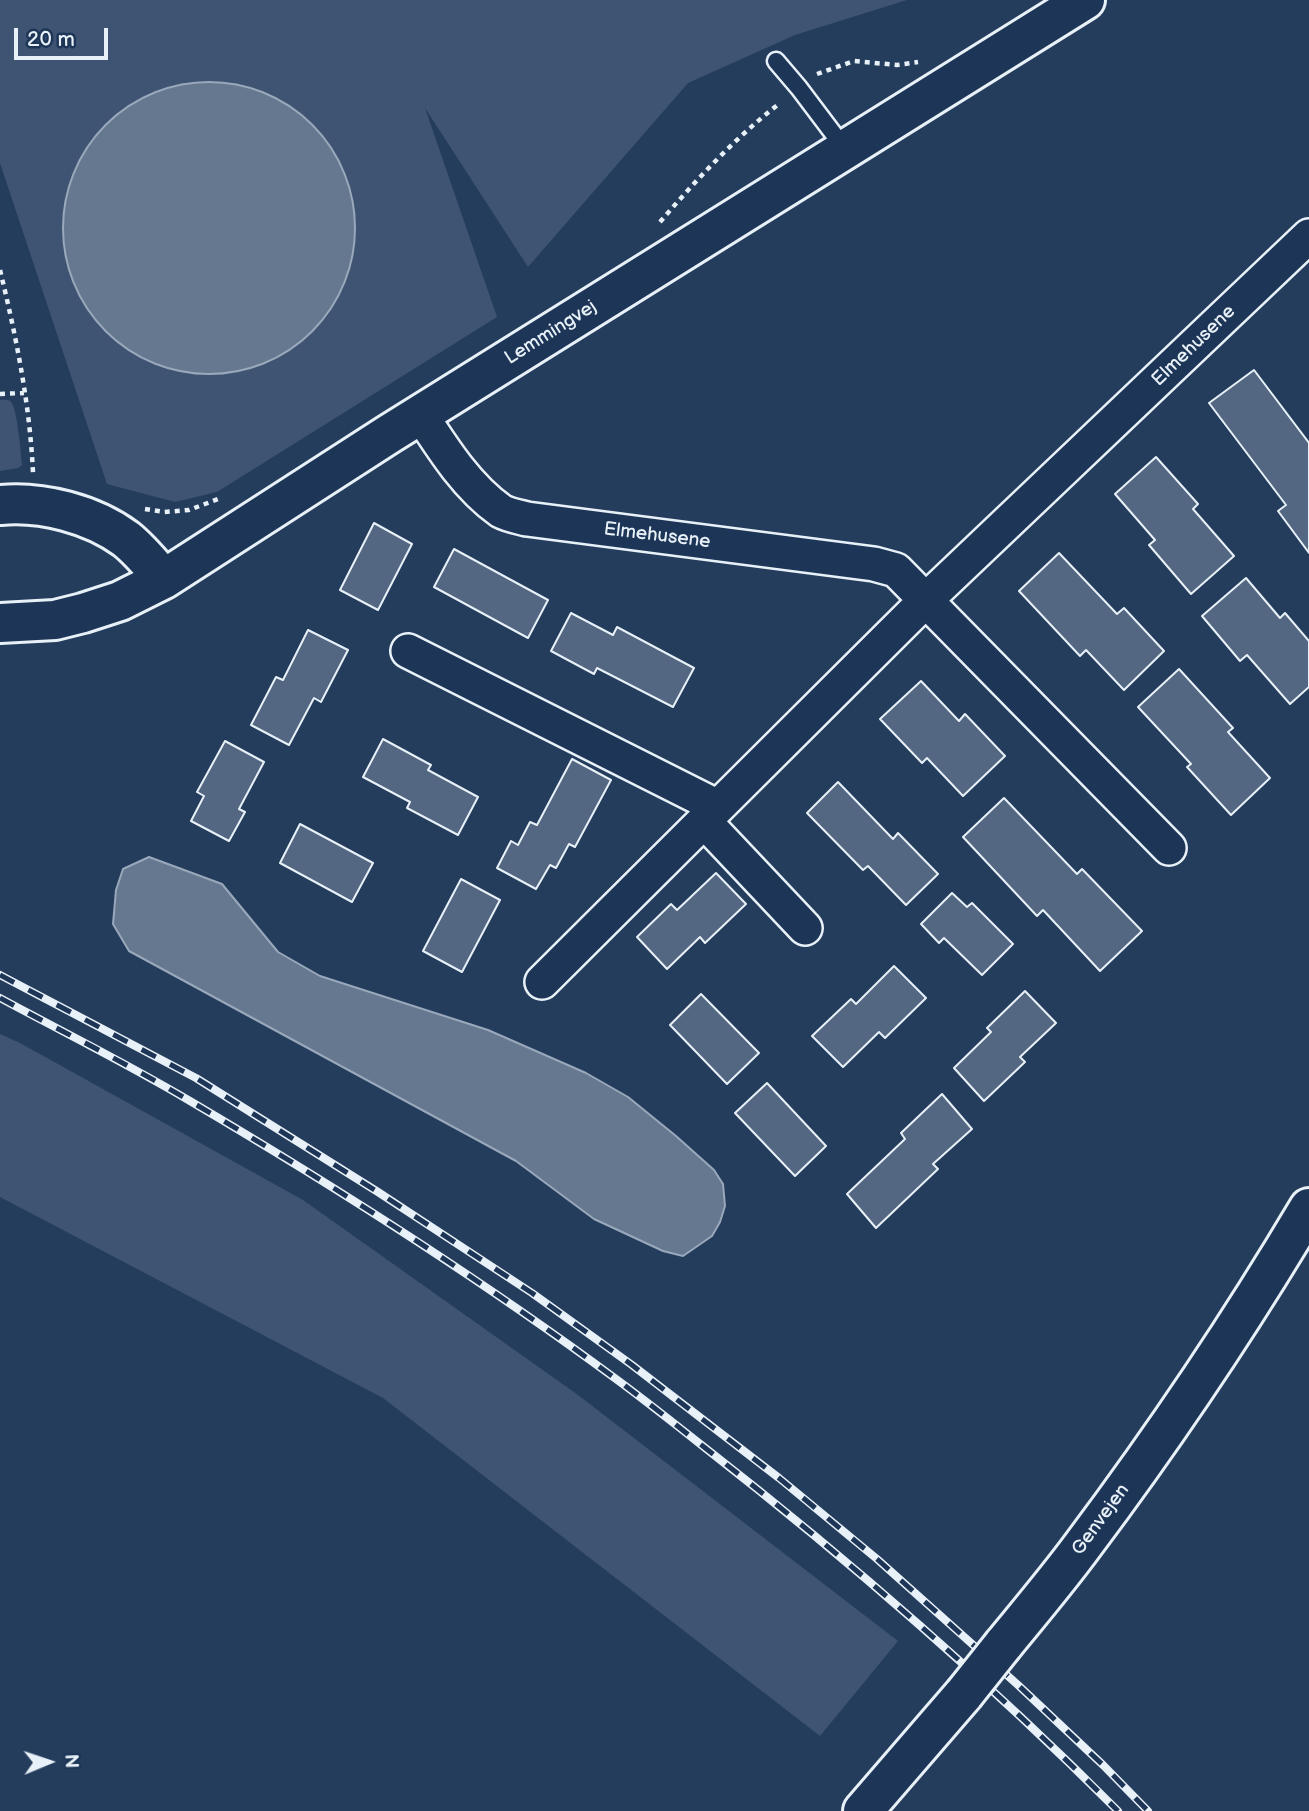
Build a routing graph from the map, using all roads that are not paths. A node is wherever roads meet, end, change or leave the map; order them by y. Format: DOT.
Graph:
graph roads {
  1 [pos="1085,0"];
  2 [pos="776,61"];
  3 [pos="845,149"];
  4 [pos="1309,236"];
  5 [pos="421,415"];
  6 [pos="17,505"];
  7 [pos="164,579"];
  8 [pos="926,600"];
  9 [pos="0,624"];
  10 [pos="408,651"];
  11 [pos="711,814"];
  12 [pos="1169,848"];
  13 [pos="805,928"];
  14 [pos="542,982"];
  15 [pos="1309,1208"];
  16 [pos="863,1811"];
  1 -- 3 [label="street, Lemmingvej"];
  2 -- 3 [label="lane"];
  3 -- 5 [label="street, Lemmingvej"];
  4 -- 8 [label="street, Elmehusene"];
  5 -- 7 [label="street, Lemmingvej"];
  5 -- 8 [label="street, Elmehusene"];
  6 -- 7 [label="street"];
  7 -- 9 [label="street, Lemmingvej"];
  8 -- 11 [label="street, Elmehusene"];
  8 -- 12 [label="street, Elmehusene"];
  10 -- 11 [label="street"];
  11 -- 13 [label="street"];
  11 -- 14 [label="street, Elmehusene"];
  15 -- 16 [label="street, Genvejen, bridge"];
}
